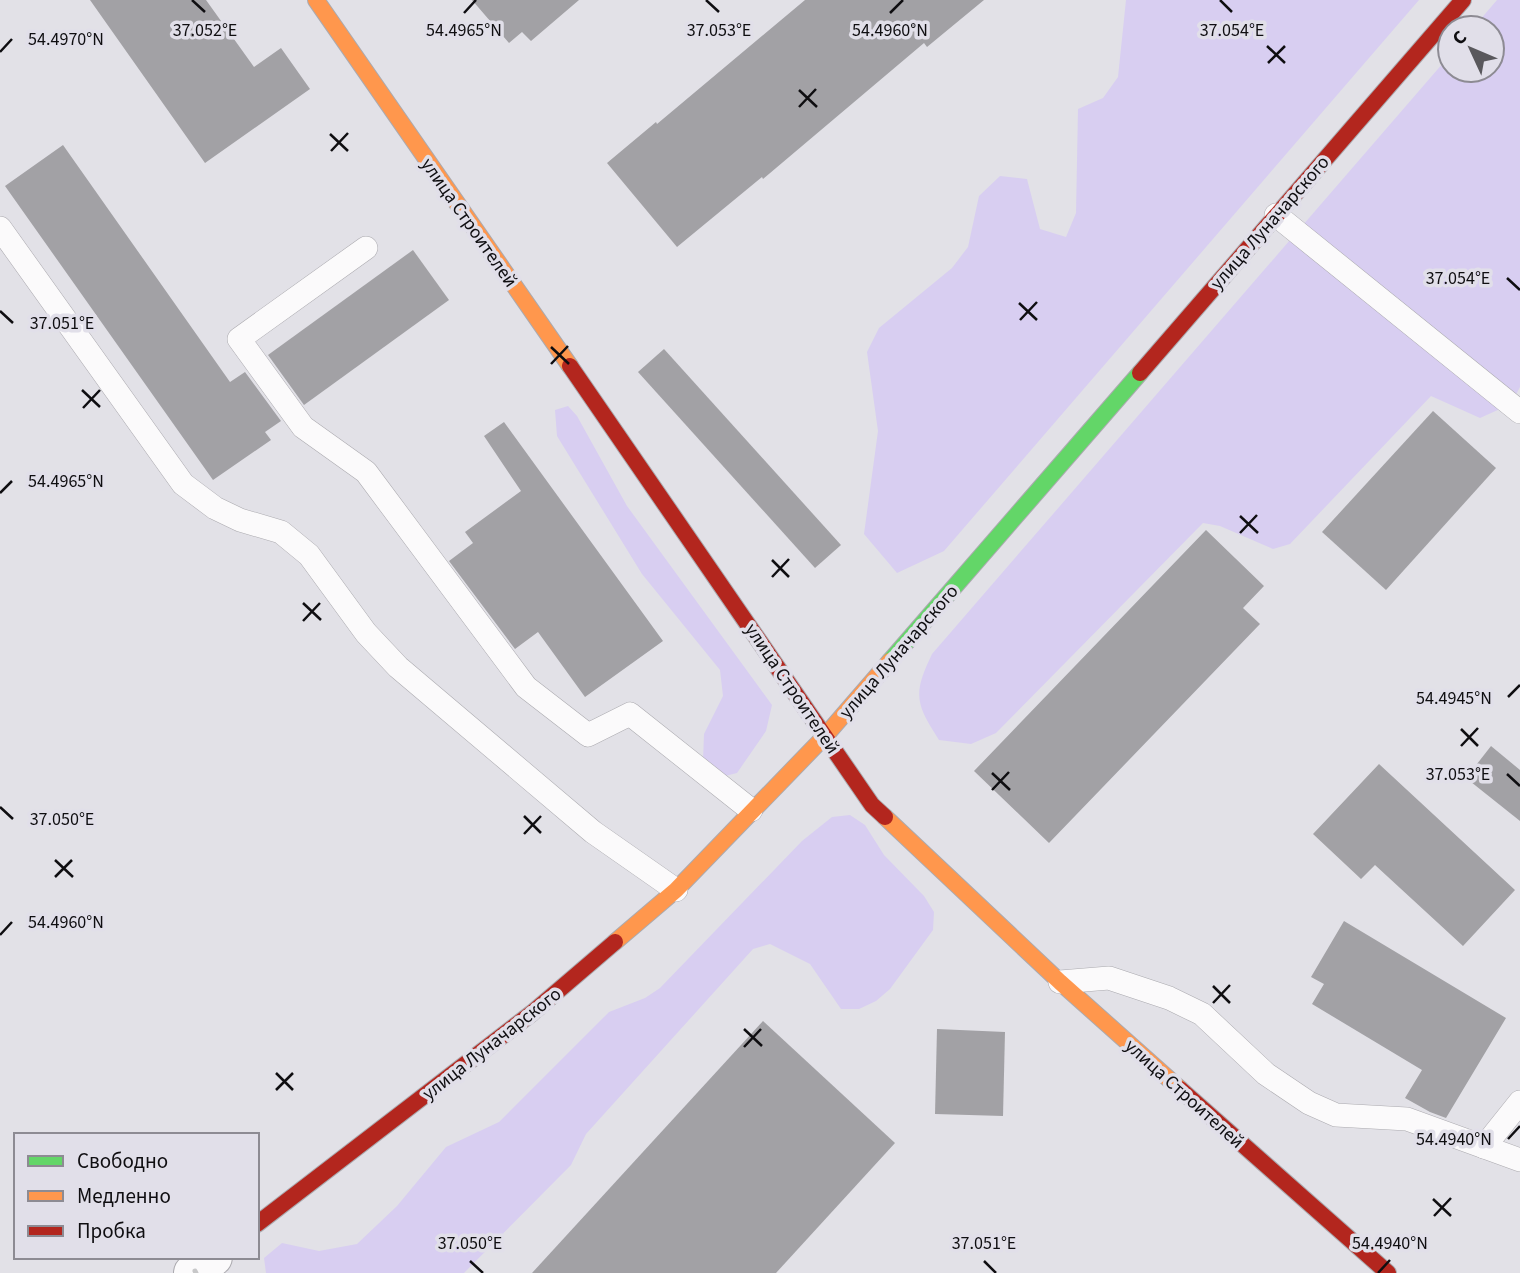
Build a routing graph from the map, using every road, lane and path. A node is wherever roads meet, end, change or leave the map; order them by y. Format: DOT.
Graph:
graph roads {
  1 [pos="316,0"];
  2 [pos="1463,0"];
  3 [pos="1276,215"];
  4 [pos="0,228"];
  5 [pos="366,248"];
  6 [pos="1520,412"];
  7 [pos="826,734"];
  8 [pos="751,810"];
  9 [pos="676,890"];
  10 [pos="1060,982"];
  11 [pos="1520,1102"];
  12 [pos="1484,1147"];
  13 [pos="1520,1160"];
  14 [pos="259,1222"];
  15 [pos="210,1259"];
  16 [pos="193,1273"];
  17 [pos="1388,1273"];
  1 -- 7 [label="main road, улица Строителей"];
  2 -- 3 [label="main road, улица Луначарского"];
  3 -- 6 [label="lane"];
  3 -- 7 [label="main road, улица Луначарского"];
  4 -- 9 [label="lane"];
  5 -- 8 [label="lane"];
  7 -- 8 [label="main road, улица Луначарского"];
  7 -- 10 [label="main road, улица Строителей"];
  8 -- 9 [label="main road, улица Луначарского"];
  9 -- 14 [label="main road, улица Луначарского"];
  10 -- 12 [label="lane"];
  10 -- 17 [label="main road, улица Строителей"];
  11 -- 12 [label="lane"];
  12 -- 13 [label="lane"];
  15 -- 16 [label="street"];
}
